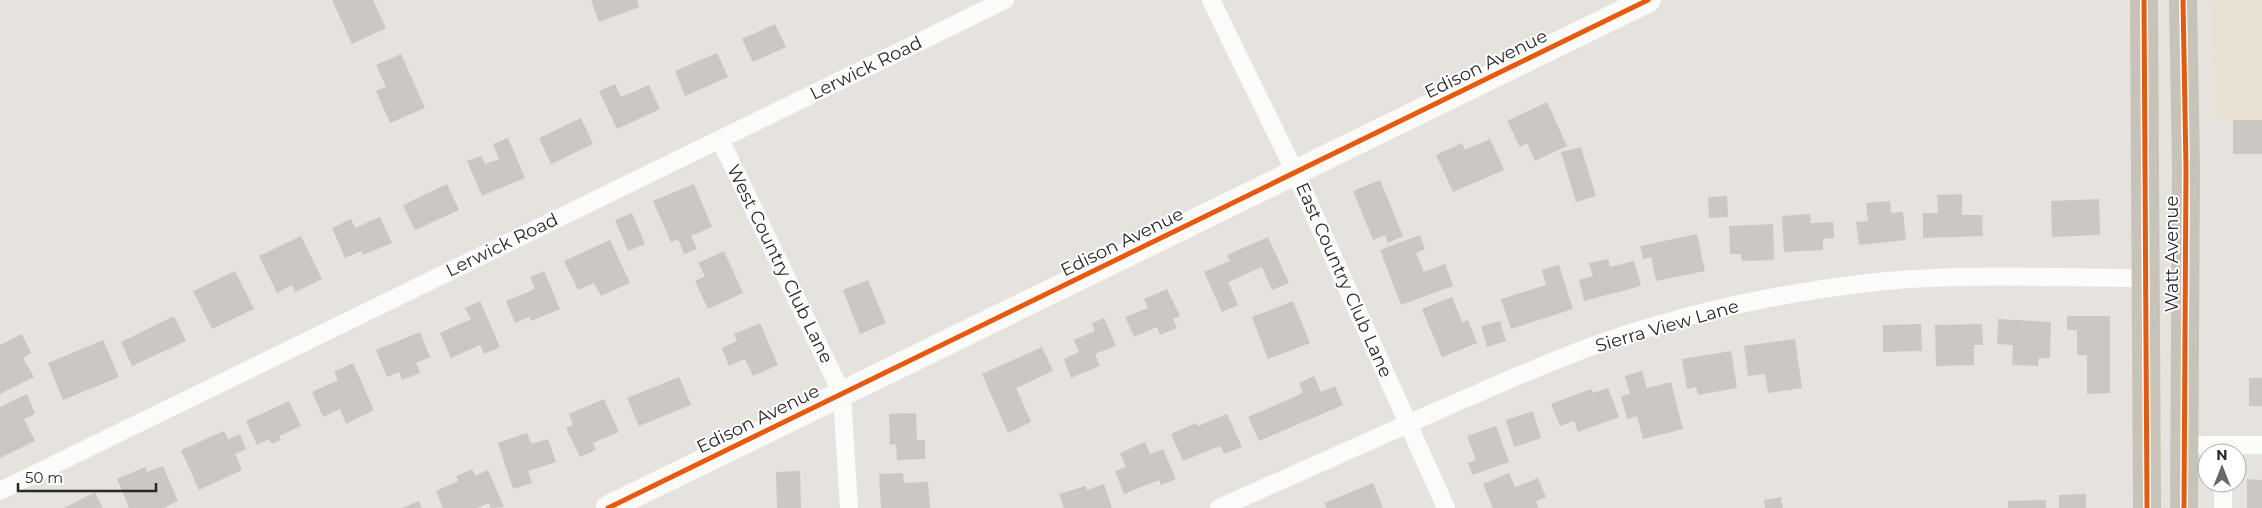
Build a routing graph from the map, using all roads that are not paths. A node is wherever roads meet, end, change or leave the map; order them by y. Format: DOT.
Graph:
graph roads {
  1 [pos="1005,0"];
  2 [pos="1211,0"];
  3 [pos="1648,0"];
  4 [pos="2144,0"];
  5 [pos="2183,0"];
  6 [pos="720,139"];
  7 [pos="1296,172"];
  8 [pos="2146,278"];
  9 [pos="842,394"];
  10 [pos="1408,424"];
  11 [pos="2184,445"];
  12 [pos="2262,445"];
  13 [pos="2197,446"];
  14 [pos="2247,446"];
  15 [pos="0,491"];
  16 [pos="2222,493"];
  17 [pos="608,508"];
  18 [pos="849,508"];
  19 [pos="1219,508"];
  20 [pos="1446,508"];
  21 [pos="2147,508"];
  22 [pos="2184,508"];
  23 [pos="2223,508"];
  1 -- 6 [label="street, Lerwick Road"];
  2 -- 7 [label="street, East Country Club Lane"];
  3 -- 7 [label="street, Edison Avenue"];
  4 -- 8 [label="main road, Watt Avenue"];
  5 -- 11 [label="main road, Watt Avenue"];
  6 -- 9 [label="street, West Country Club Lane"];
  6 -- 15 [label="street, Lerwick Road"];
  7 -- 9 [label="street, Edison Avenue"];
  7 -- 10 [label="street, East Country Club Lane"];
  8 -- 10 [label="street, Sierra View Lane"];
  8 -- 21 [label="main road, Watt Avenue"];
  9 -- 17 [label="street, Edison Avenue"];
  9 -- 18 [label="street, West Country Club Lane"];
  10 -- 19 [label="street, Sierra View Lane"];
  10 -- 20 [label="street, East Country Club Lane"];
  11 -- 13 [label="street"];
  11 -- 22 [label="main road, Watt Avenue"];
  12 -- 14 [label="street"];
  16 -- 23 [label="street"];
}
